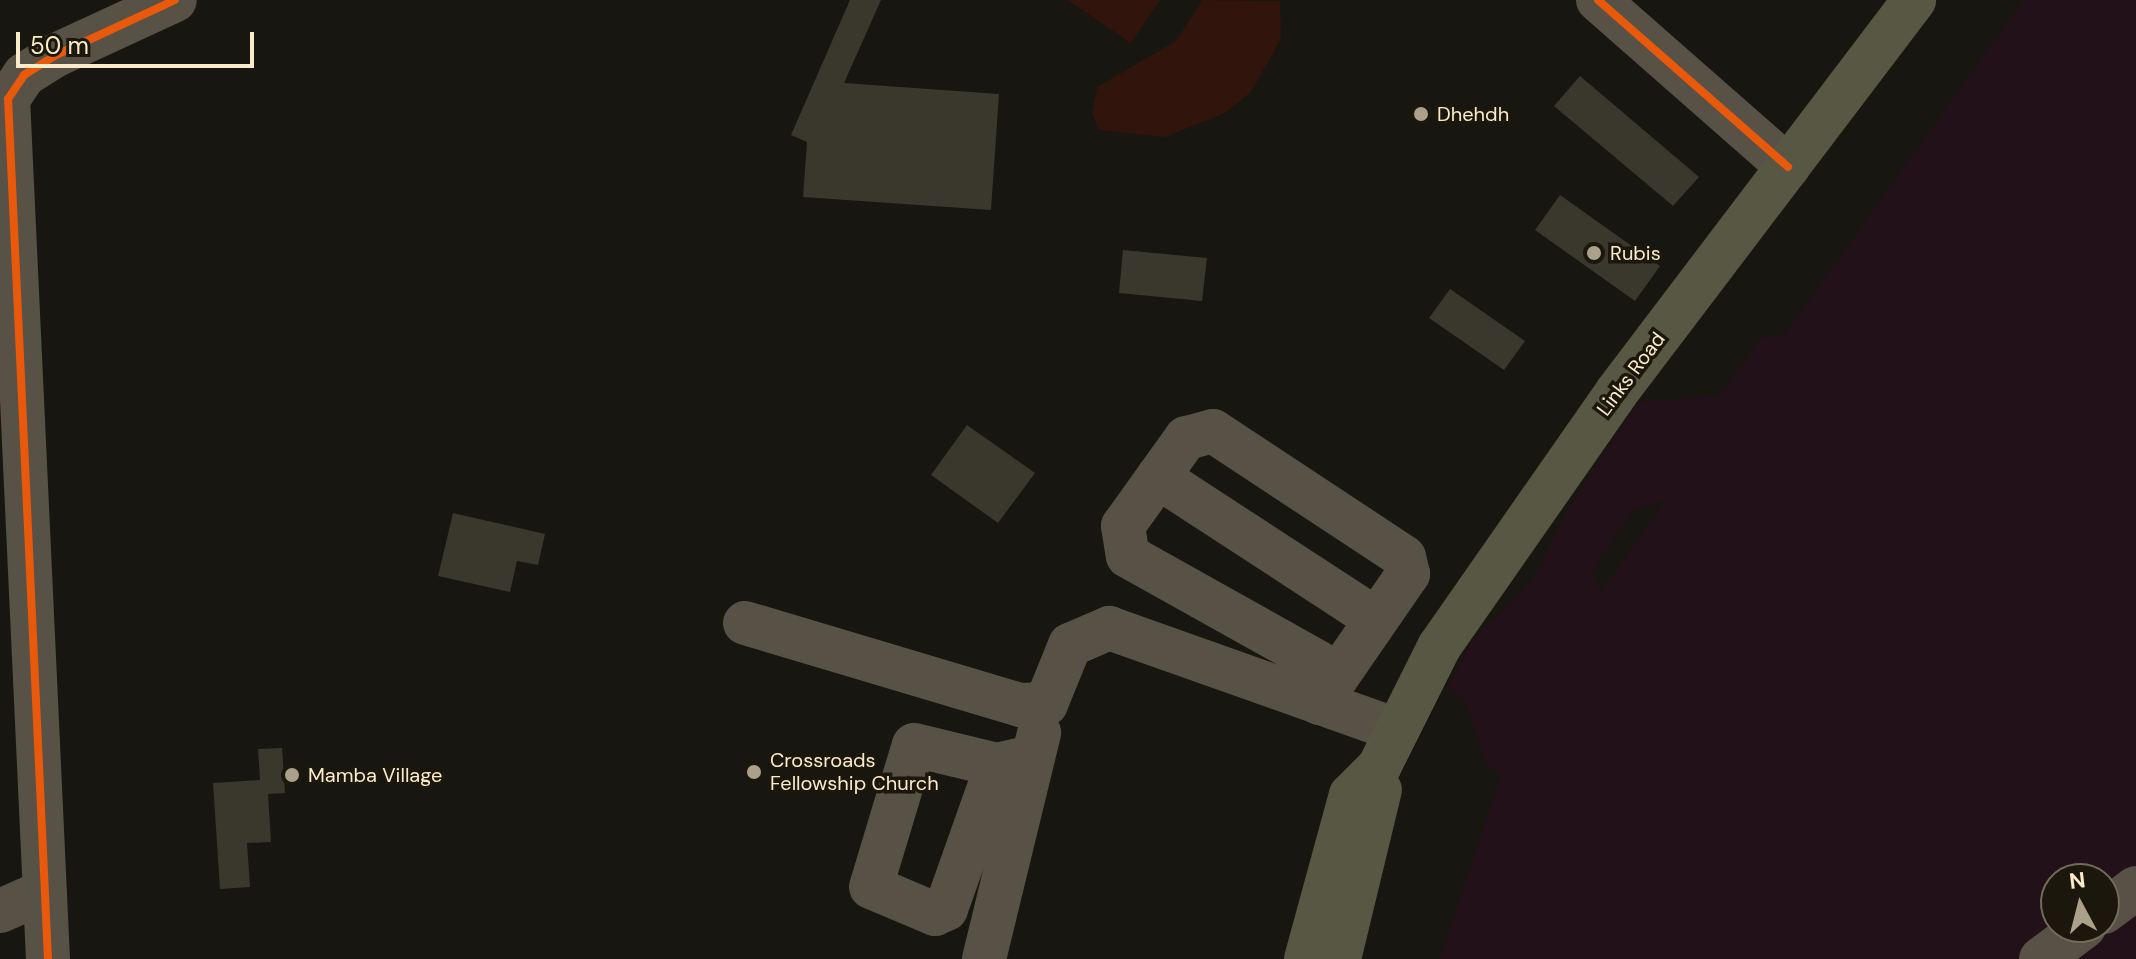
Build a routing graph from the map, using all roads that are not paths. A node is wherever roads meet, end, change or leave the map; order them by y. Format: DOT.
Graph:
graph roads {
  1 [pos="175,0"];
  2 [pos="1598,0"];
  3 [pos="1914,0"];
  4 [pos="1788,167"];
  5 [pos="1158,477"];
  6 [pos="1376,619"];
  7 [pos="745,623"];
  8 [pos="1328,688"];
  9 [pos="1046,704"];
  10 [pos="1387,748"];
  11 [pos="43,892"];
  12 [pos="0,911"];
  13 [pos="2062,943"];
  14 [pos="48,959"];
  15 [pos="984,959"];
  16 [pos="1306,959"];
  17 [pos="1339,959"];
  18 [pos="2041,959"];
  1 -- 11 [label="street"];
  2 -- 4 [label="street"];
  3 -- 4 [label="main road, Links Road"];
  4 -- 10 [label="main road, Links Road"];
  5 -- 6 [label="street"];
  5 -- 6 [label="street"];
  5 -- 8 [label="street"];
  6 -- 8 [label="street"];
  7 -- 9 [label="street"];
  8 -- 9 [label="street"];
  8 -- 10 [label="street"];
  9 -- 15 [label="street"];
  10 -- 16 [label="main road"];
  10 -- 17 [label="main road"];
  11 -- 12 [label="street"];
  11 -- 14 [label="street"];
  13 -- 18 [label="street"];
}
